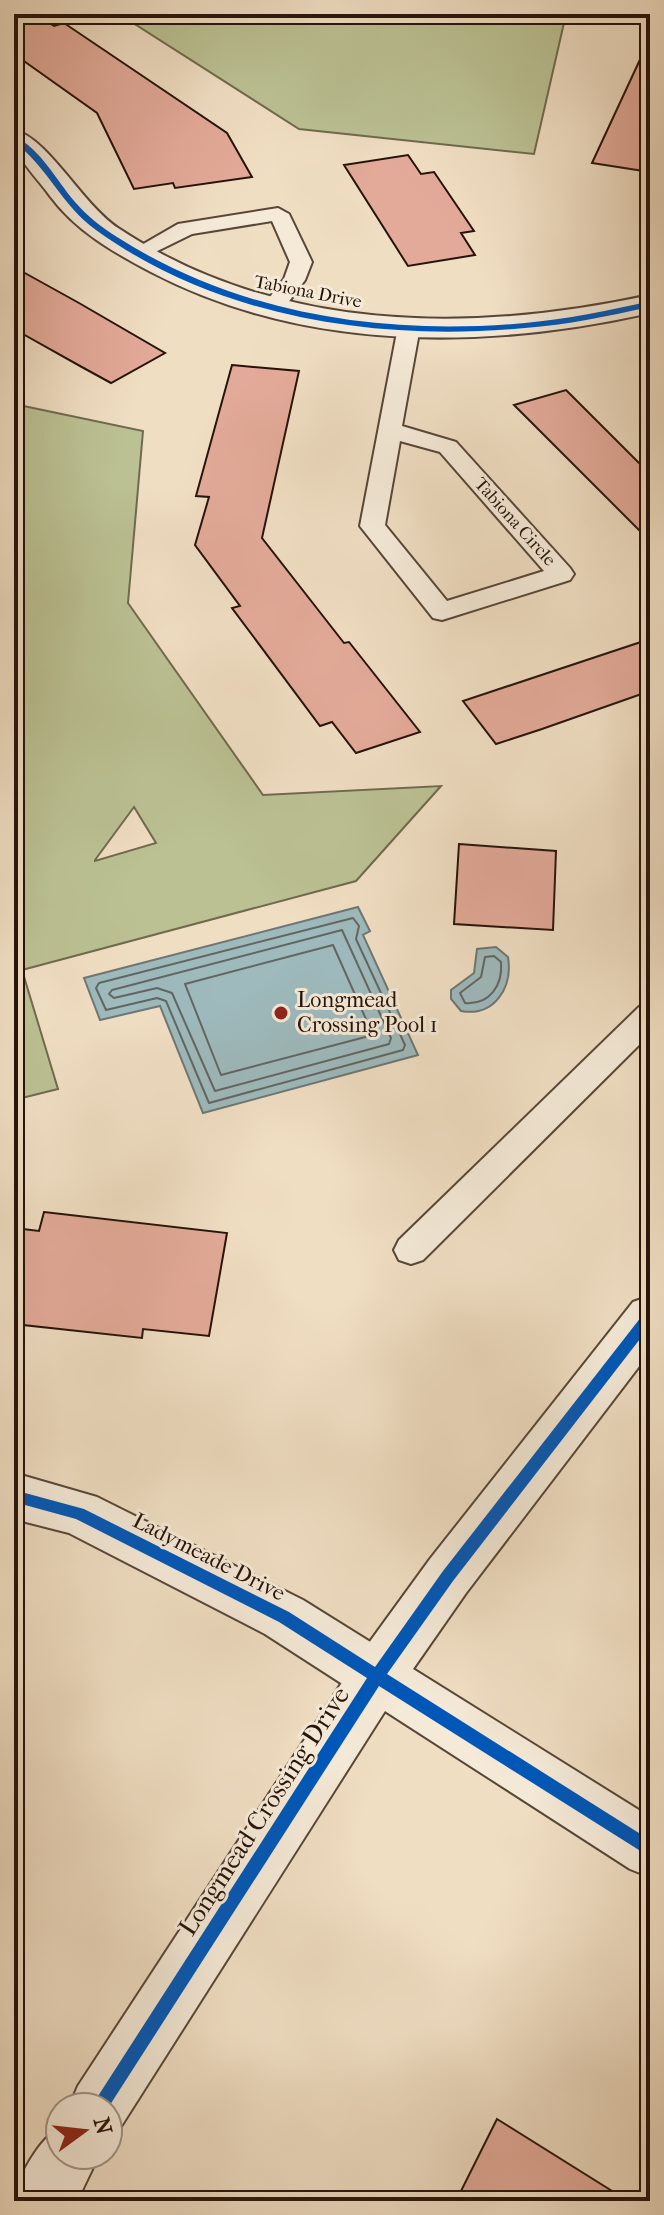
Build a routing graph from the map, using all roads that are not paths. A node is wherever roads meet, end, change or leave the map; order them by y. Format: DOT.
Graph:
graph roads {
  1 [pos="14,138"];
  2 [pos="137,254"];
  3 [pos="650,304"];
  4 [pos="273,307"];
  5 [pos="409,327"];
  6 [pos="389,430"];
  7 [pos="650,1015"];
  8 [pos="411,1250"];
  9 [pos="650,1316"];
  10 [pos="14,1496"];
  11 [pos="377,1676"];
  12 [pos="650,1849"];
  13 [pos="109,2091"];
  14 [pos="59,2171"];
  15 [pos="43,2201"];
  1 -- 2 [label="street, Tabiona Drive"];
  2 -- 4 [label="street, Tabiona Drive"];
  2 -- 4 [label="lane"];
  3 -- 5 [label="street, Tabiona Drive"];
  4 -- 5 [label="street, Tabiona Drive"];
  5 -- 6 [label="lane, Tabiona Circle"];
  6 -- 6 [label="lane, Tabiona Circle"];
  7 -- 8 [label="lane"];
  9 -- 11 [label="street, Longmead Crossing Drive"];
  10 -- 11 [label="street, Ladymeade Drive"];
  11 -- 12 [label="street, Ladymeade Drive"];
  11 -- 13 [label="street, Longmead Crossing Drive"];
  14 -- 15 [label="street"];
}
